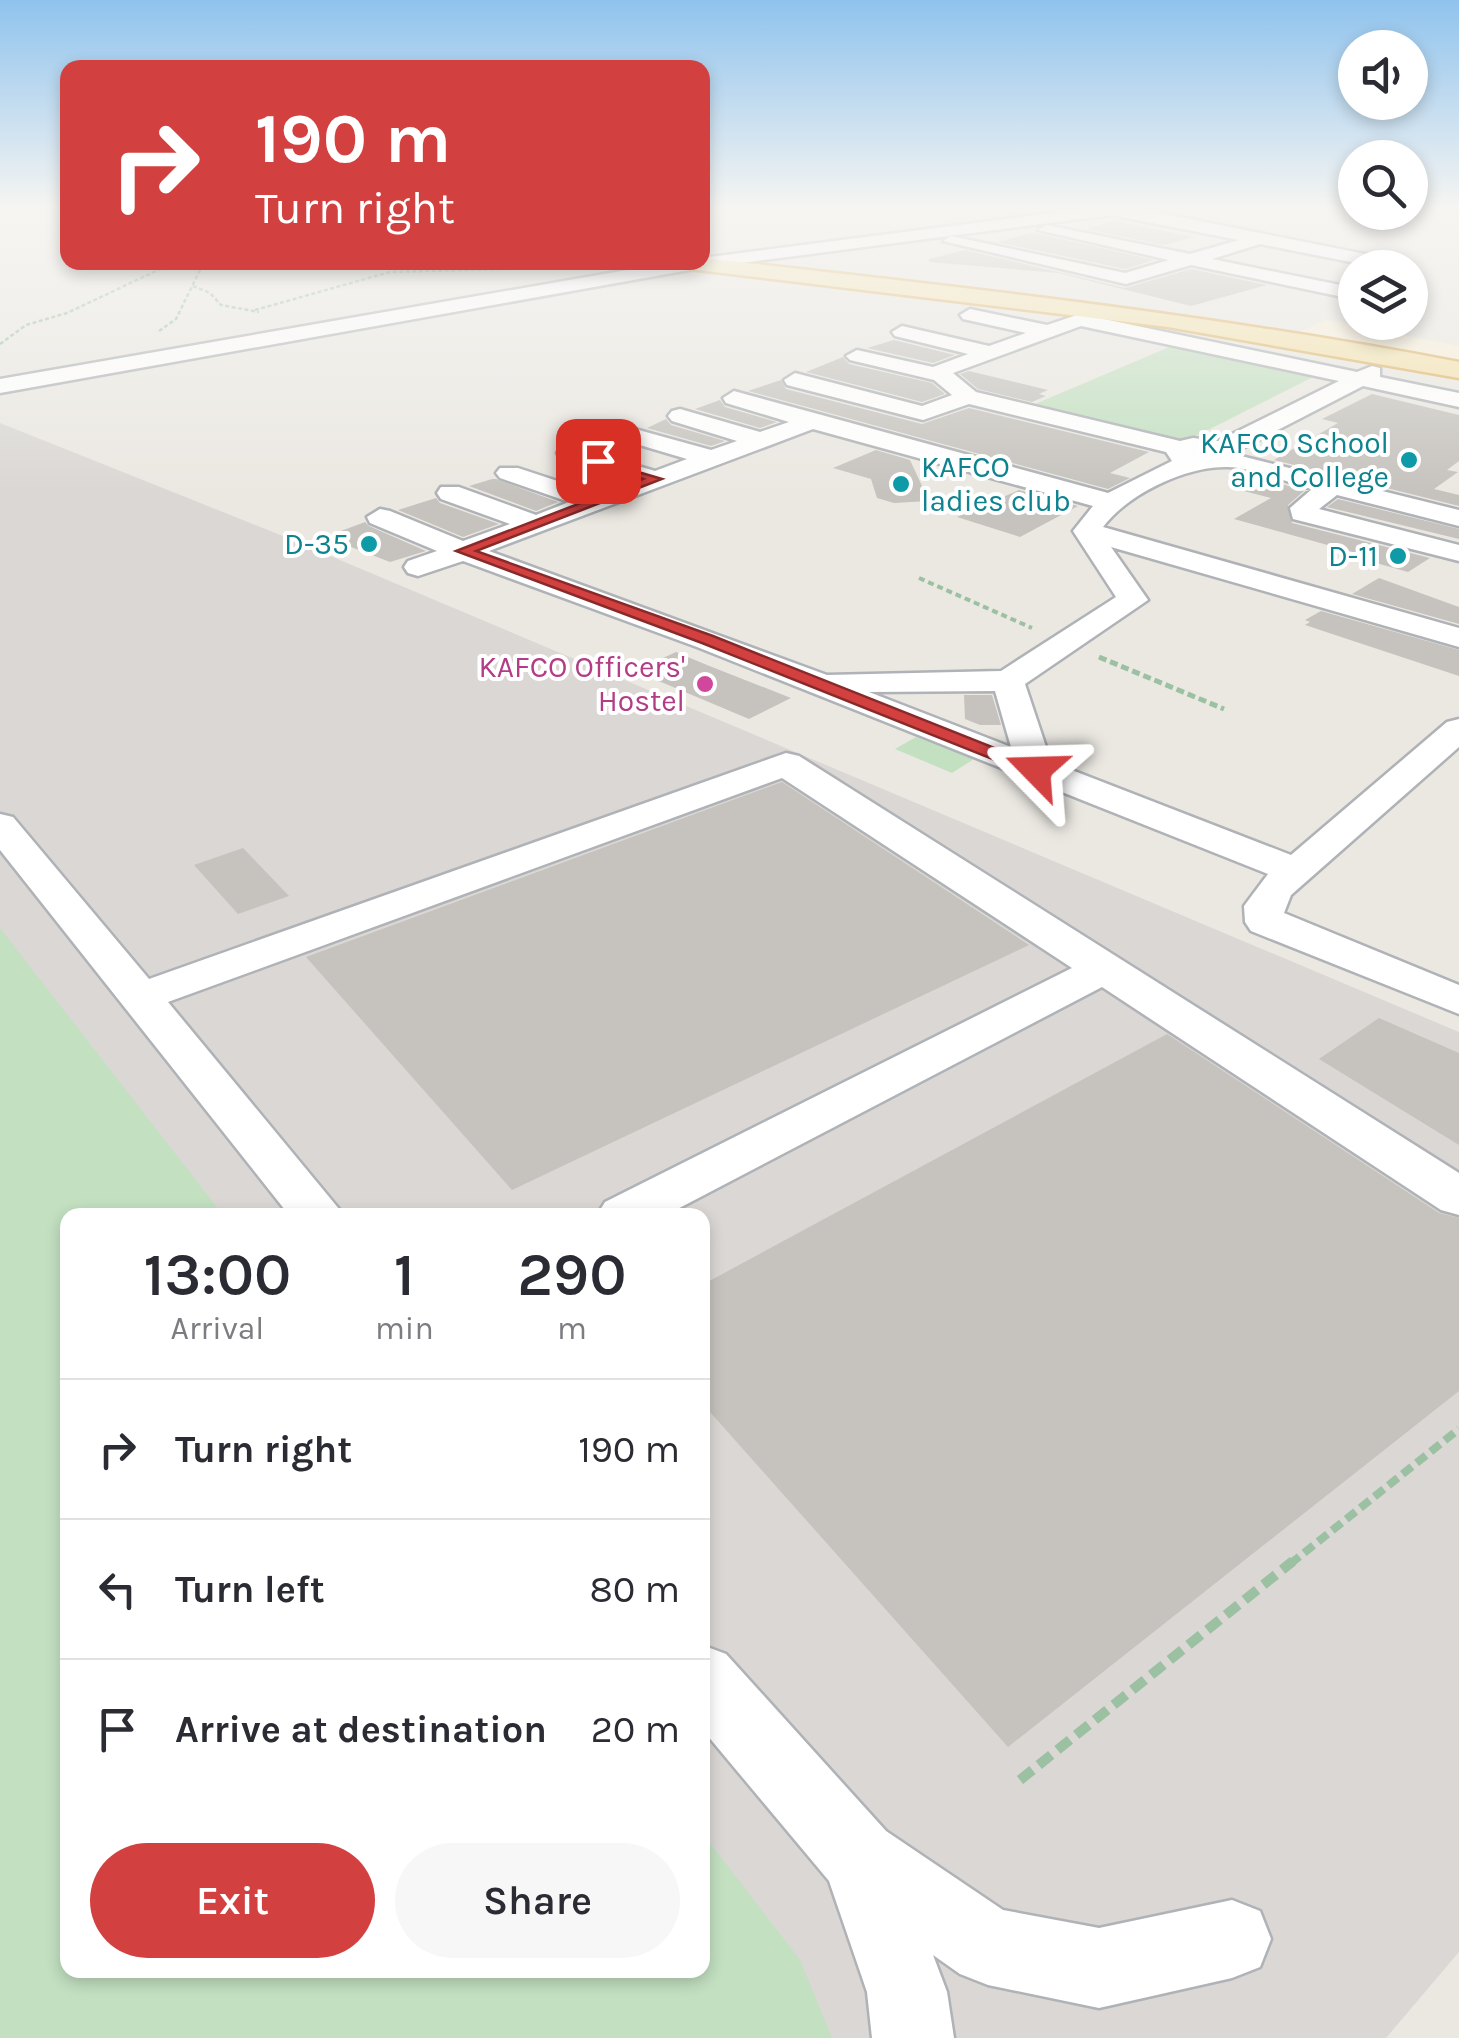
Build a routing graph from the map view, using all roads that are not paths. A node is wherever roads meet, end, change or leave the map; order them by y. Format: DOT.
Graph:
graph roads {
  1 [pos="448,303"];
  2 [pos="458,303"];
  3 [pos="1041,303"];
  4 [pos="970,315"];
  5 [pos="902,332"];
  6 [pos="1046,332"];
  7 [pos="988,352"];
  8 [pos="857,356"];
  9 [pos="1394,357"];
  10 [pos="1459,370"];
  11 [pos="941,375"];
  12 [pos="1356,376"];
  13 [pos="795,380"];
  14 [pos="0,384"];
  15 [pos="968,397"];
  16 [pos="734,398"];
  17 [pos="1459,400"];
  18 [pos="876,401"];
  19 [pos="680,416"];
  20 [pos="823,418"];
  21 [pos="1071,422"];
  22 [pos="624,433"];
  23 [pos="1042,436"];
  24 [pos="761,440"];
  25 [pos="569,452"];
  26 [pos="1205,453"];
  27 [pos="711,458"];
  28 [pos="509,473"];
  29 [pos="656,479"];
  30 [pos="1332,486"];
  31 [pos="450,493"];
  32 [pos="594,502"];
  33 [pos="1112,503"];
  34 [pos="380,517"];
  35 [pos="1456,517"];
  36 [pos="536,524"];
  37 [pos="1087,531"];
  38 [pos="1416,542"];
  39 [pos="463,551"];
  40 [pos="1459,553"];
  41 [pos="418,567"];
  42 [pos="1459,638"];
  43 [pos="1008,681"];
  44 [pos="814,682"];
  45 [pos="1456,734"];
  46 [pos="1036,770"];
  47 [pos="0,826"];
  48 [pos="1296,870"];
  49 [pos="1104,969"];
  50 [pos="140,996"];
  51 [pos="1459,1000"];
  52 [pos="1459,1197"];
  53 [pos="312,1208"];
  54 [pos="637,1208"];
  55 [pos="710,1686"];
  56 [pos="859,1858"];
  57 [pos="1232,1939"];
  58 [pos="912,2038"];
  1 -- 14 [label="street"];
  2 -- 14 [label="street"];
  3 -- 9 [label="main road"];
  4 -- 6 [label="street"];
  5 -- 7 [label="street"];
  6 -- 7 [label="street"];
  6 -- 12 [label="street"];
  7 -- 11 [label="street"];
  8 -- 11 [label="street"];
  9 -- 10 [label="main road"];
  9 -- 12 [label="street"];
  11 -- 15 [label="street"];
  12 -- 17 [label="street"];
  12 -- 26 [label="street"];
  13 -- 18 [label="street"];
  15 -- 18 [label="street"];
  15 -- 21 [label="street"];
  16 -- 20 [label="street"];
  18 -- 20 [label="street"];
  19 -- 24 [label="street"];
  20 -- 24 [label="street"];
  20 -- 33 [label="street"];
  21 -- 23 [label="street"];
  21 -- 26 [label="street"];
  22 -- 27 [label="street"];
  24 -- 27 [label="street"];
  25 -- 29 [label="street"];
  26 -- 30 [label="street"];
  26 -- 33 [label="street"];
  27 -- 29 [label="street"];
  28 -- 32 [label="street"];
  29 -- 32 [label="street"];
  30 -- 35 [label="street"];
  30 -- 38 [label="street"];
  31 -- 36 [label="street"];
  32 -- 36 [label="street"];
  33 -- 37 [label="street"];
  34 -- 39 [label="street"];
  35 -- 38 [label="street"];
  36 -- 39 [label="street"];
  37 -- 42 [label="street"];
  37 -- 43 [label="street"];
  38 -- 40 [label="street"];
  39 -- 41 [label="street"];
  39 -- 44 [label="street"];
  43 -- 44 [label="street"];
  43 -- 46 [label="street"];
  44 -- 46 [label="street"];
  45 -- 48 [label="street"];
  46 -- 48 [label="street"];
  47 -- 50 [label="street"];
  48 -- 51 [label="street"];
  49 -- 50 [label="street"];
  49 -- 52 [label="street"];
  49 -- 54 [label="street"];
  50 -- 53 [label="street"];
  55 -- 56 [label="street"];
  56 -- 57 [label="street"];
  56 -- 58 [label="street"];
}
